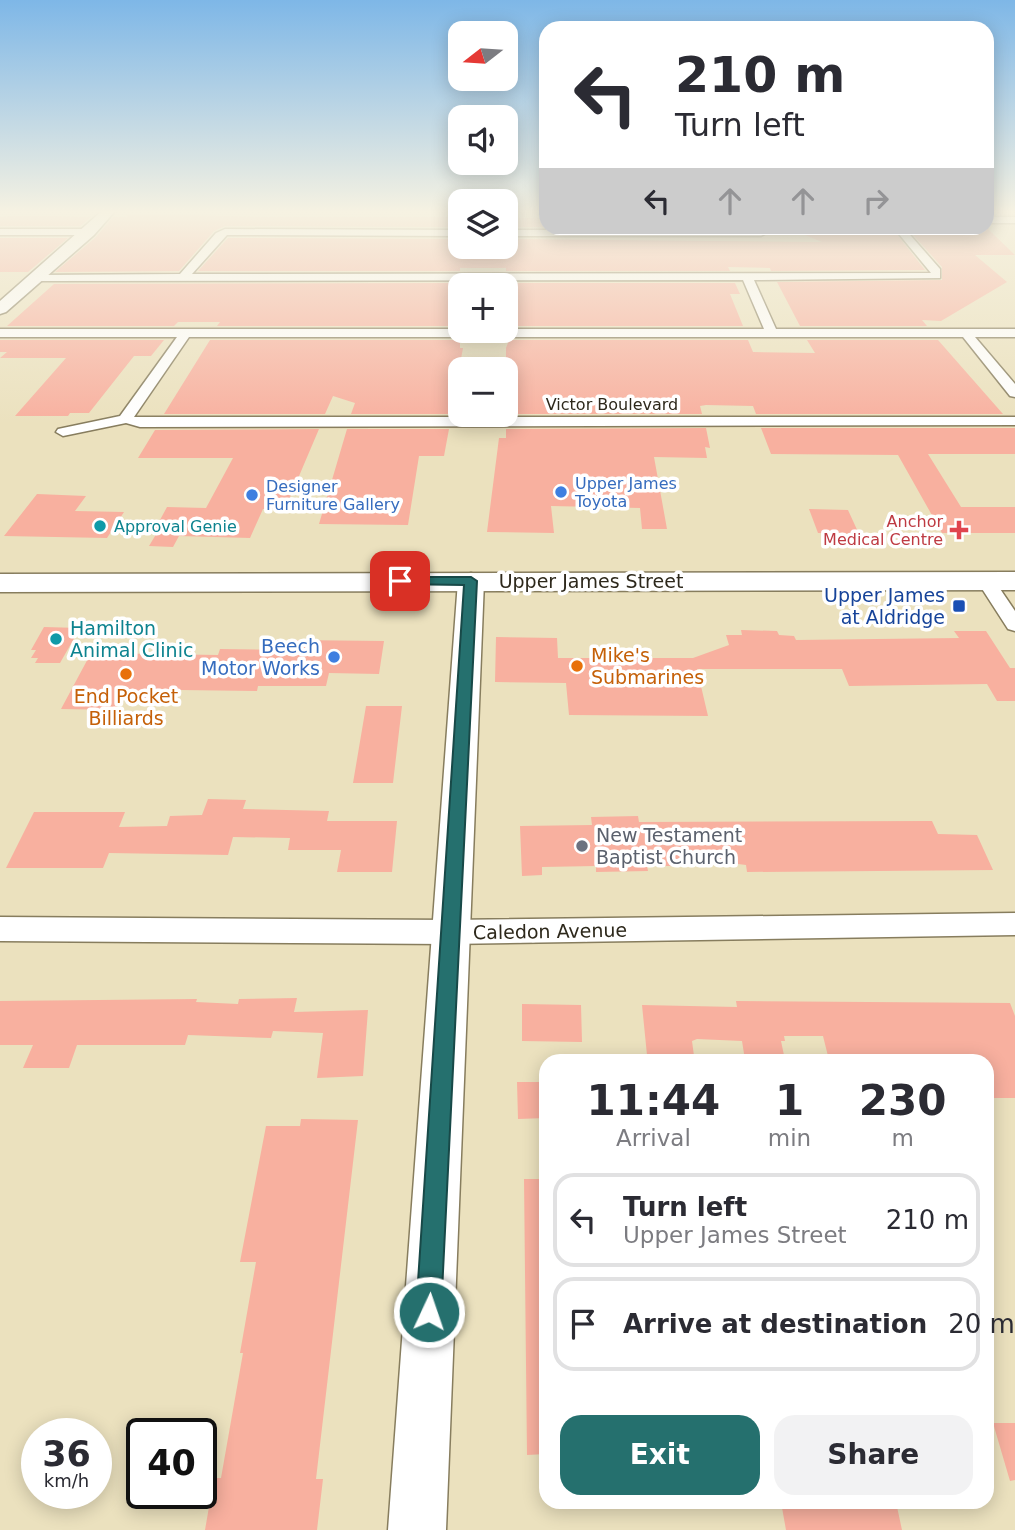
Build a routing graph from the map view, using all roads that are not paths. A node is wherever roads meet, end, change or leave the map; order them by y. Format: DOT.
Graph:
graph roads {
  1 [pos="33,281"];
  2 [pos="749,281"];
  3 [pos="0,309"];
  4 [pos="966,332"];
  5 [pos="1015,332"];
  6 [pos="0,333"];
  7 [pos="186,333"];
  8 [pos="772,333"];
  9 [pos="1015,393"];
  10 [pos="126,419"];
  11 [pos="1015,421"];
  12 [pos="64,432"];
  13 [pos="471,581"];
  14 [pos="986,581"];
  15 [pos="1015,581"];
  16 [pos="0,583"];
  17 [pos="1015,625"];
  18 [pos="1015,924"];
  19 [pos="0,929"];
  20 [pos="449,932"];
  21 [pos="417,1530"];
  1 -- 3 [label="street"];
  2 -- 8 [label="street"];
  4 -- 5 [label="street"];
  4 -- 8 [label="street"];
  4 -- 9 [label="street"];
  6 -- 7 [label="street"];
  7 -- 8 [label="street"];
  7 -- 10 [label="street"];
  10 -- 11 [label="street, Victor Boulevard"];
  10 -- 12 [label="street, Victor Boulevard"];
  13 -- 14 [label="main road, Upper James Street"];
  13 -- 16 [label="main road, Upper James Street"];
  13 -- 20 [label="street"];
  14 -- 15 [label="main road, Upper James Street"];
  14 -- 17 [label="street"];
  18 -- 20 [label="street, Caledon Avenue"];
  19 -- 20 [label="street, Caledon Avenue"];
  20 -- 21 [label="street"];
}
